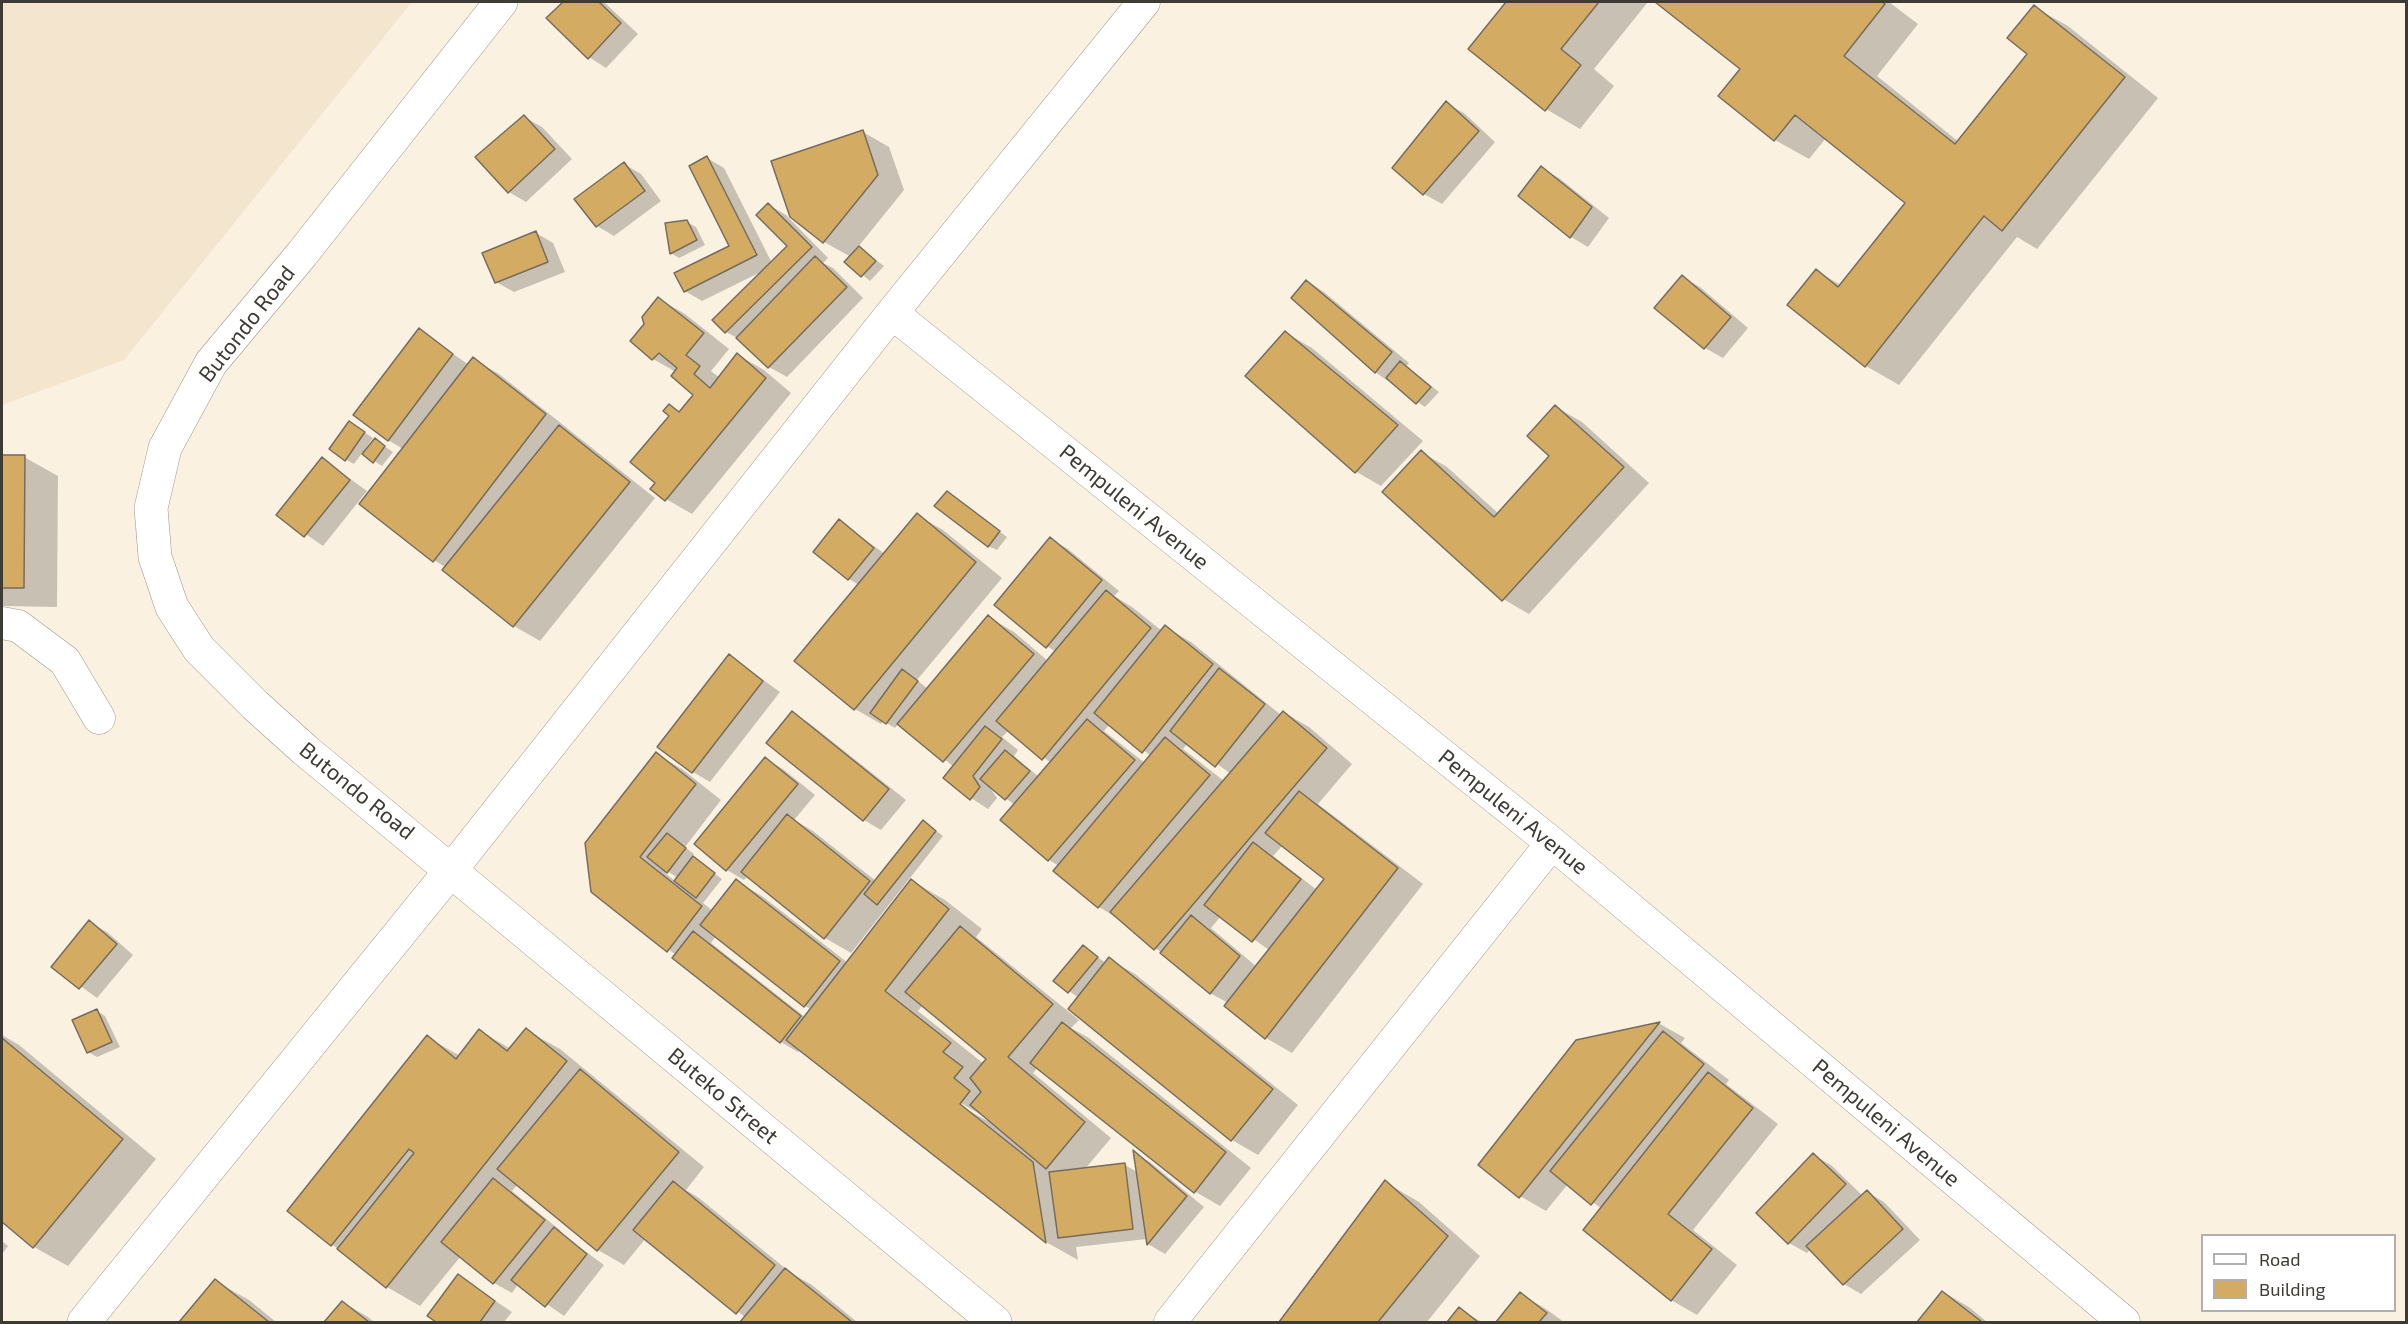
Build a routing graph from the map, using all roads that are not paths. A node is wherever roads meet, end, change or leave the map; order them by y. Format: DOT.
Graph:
graph roads {
  1 [pos="501,2"];
  2 [pos="1144,2"];
  3 [pos="892,313"];
  4 [pos="2,623"];
  5 [pos="99,718"];
  6 [pos="1552,843"];
  7 [pos="452,869"];
  8 [pos="84,1323"];
  9 [pos="995,1323"];
  10 [pos="1170,1323"];
  11 [pos="2124,1323"];
  1 -- 7 [label="street, Butondo Road"];
  2 -- 3 [label="street"];
  3 -- 6 [label="street, Pempuleni Avenue"];
  3 -- 7 [label="street"];
  4 -- 5 [label="street"];
  6 -- 10 [label="street"];
  6 -- 11 [label="street, Pempuleni Avenue"];
  7 -- 8 [label="street"];
  7 -- 9 [label="street, Buteko Street"];
}
